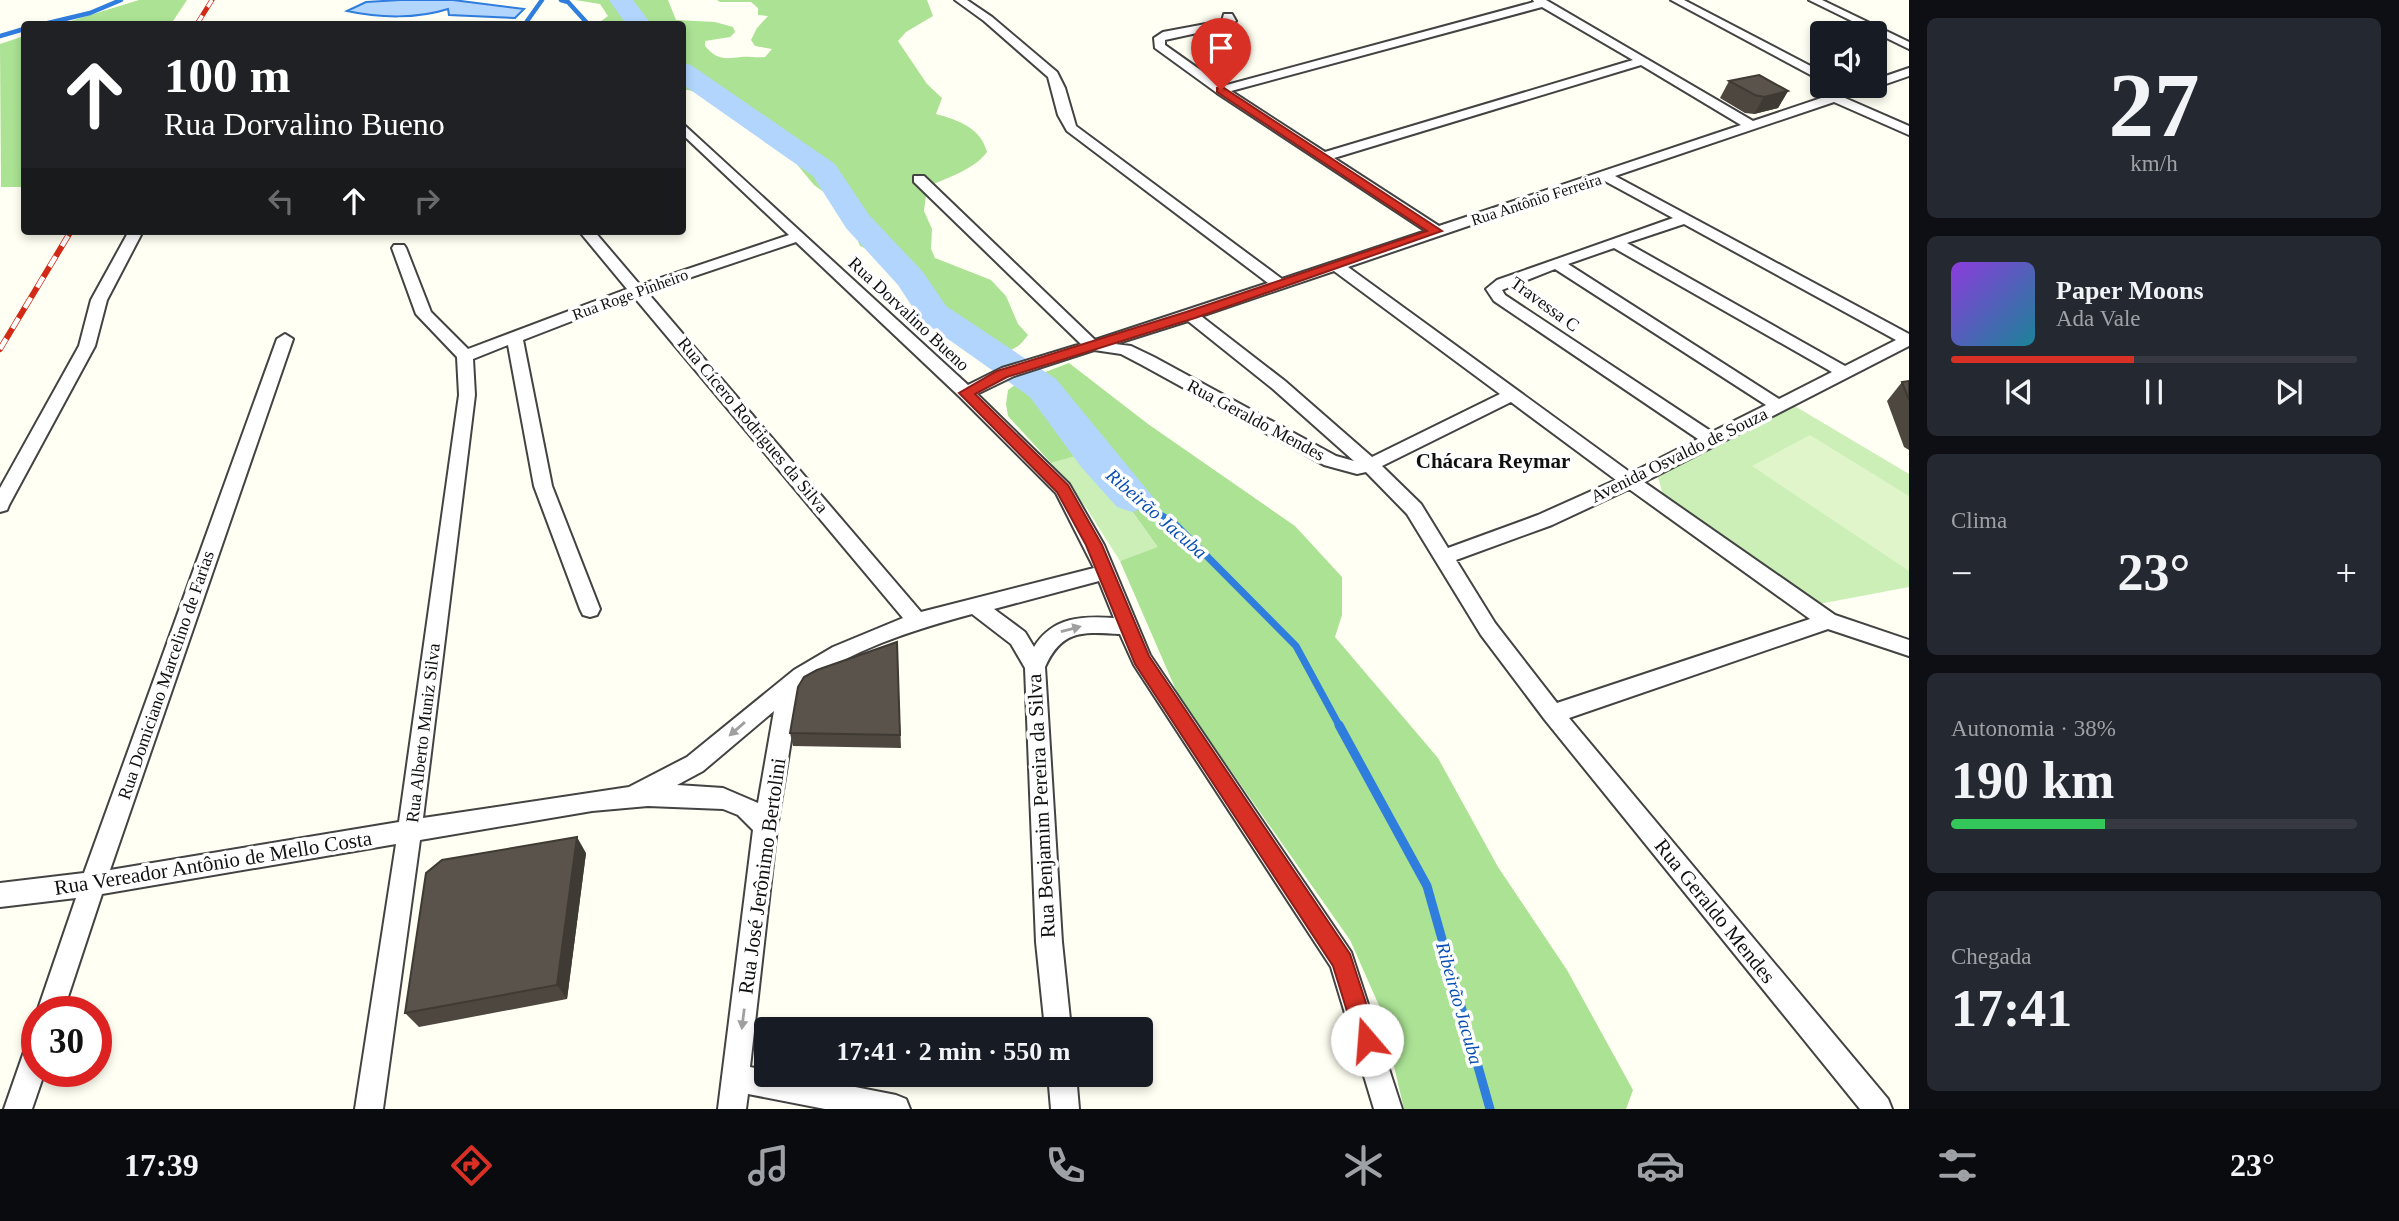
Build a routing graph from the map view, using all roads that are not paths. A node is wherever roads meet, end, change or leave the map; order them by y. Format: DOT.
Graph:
graph roads {
  1 [pos="960,0"];
  2 [pos="1676,0"];
  3 [pos="1814,0"];
  4 [pos="1541,2"];
  5 [pos="1228,16"];
  6 [pos="1909,46"];
  7 [pos="1643,61"];
  8 [pos="1810,71"];
  9 [pos="1909,72"];
  10 [pos="1887,79"];
  11 [pos="1221,90"];
  12 [pos="1821,98"];
  13 [pos="1853,98"];
  14 [pos="1749,124"];
  15 [pos="686,131"];
  16 [pos="1909,131"];
  17 [pos="1324,157"];
  18 [pos="1606,176"];
  19 [pos="919,179"];
  20 [pos="1685,219"];
  21 [pos="1436,231"];
  22 [pos="134,235"];
  23 [pos="590,235"];
  24 [pos="797,237"];
  25 [pos="1614,242"];
  26 [pos="399,248"];
  27 [pos="1556,263"];
  28 [pos="1336,266"];
  29 [pos="1280,285"];
  30 [pos="639,290"];
  31 [pos="1190,315"];
  32 [pos="514,337"];
  33 [pos="285,339"];
  34 [pos="1909,340"];
  35 [pos="1091,345"];
  36 [pos="465,356"];
  37 [pos="1846,373"];
  38 [pos="966,393"];
  39 [pos="1512,395"];
  40 [pos="1779,406"];
  41 [pos="1710,439"];
  42 [pos="1370,465"];
  43 [pos="1630,481"];
  44 [pos="0,505"];
  45 [pos="1444,557"];
  46 [pos="1106,572"];
  47 [pos="977,607"];
  48 [pos="590,609"];
  49 [pos="917,621"];
  50 [pos="1828,621"];
  51 [pos="1127,626"];
  52 [pos="1909,648"];
  53 [pos="1035,667"];
  54 [pos="789,685"];
  55 [pos="1552,714"];
  56 [pos="633,796"];
  57 [pos="765,828"];
  58 [pos="410,830"];
  59 [pos="92,886"];
  60 [pos="0,895"];
  61 [pos="56,996"];
  62 [pos="1057,1017"];
  63 [pos="736,1078"];
  64 [pos="26,1087"];
  65 [pos="1063,1087"];
  66 [pos="19,1109"];
  67 [pos="369,1109"];
  68 [pos="732,1109"];
  69 [pos="896,1109"];
  70 [pos="1065,1109"];
  71 [pos="1388,1109"];
  72 [pos="1878,1109"];
  1 -- 29 [label="street"];
  2 -- 8 [label="street"];
  3 -- 6 [label="street"];
  4 -- 7 [label="street"];
  4 -- 11 [label="street"];
  5 -- 11 [label="street"];
  7 -- 14 [label="street"];
  7 -- 17 [label="street"];
  9 -- 10 [label="street"];
  11 -- 17 [label="street"];
  12 -- 14 [label="street, Rua Antônio Ferreira"];
  13 -- 16 [label="street"];
  14 -- 18 [label="street, Rua Antônio Ferreira"];
  15 -- 24 [label="street, Rua Dorvalino Bueno"];
  17 -- 21 [label="street"];
  18 -- 20 [label="street"];
  18 -- 21 [label="street, Rua Antônio Ferreira"];
  19 -- 35 [label="street"];
  20 -- 25 [label="street, Travessa C"];
  20 -- 34 [label="street"];
  21 -- 28 [label="street, Rua Antônio Ferreira"];
  22 -- 44 [label="street"];
  23 -- 30 [label="street, Rua Cícero Rodrigues da Silva"];
  24 -- 30 [label="street, Rua Roge Pinheiro"];
  24 -- 38 [label="street, Rua Dorvalino Bueno"];
  25 -- 27 [label="street, Travessa C"];
  25 -- 37 [label="street"];
  26 -- 36 [label="street"];
  27 -- 40 [label="street"];
  27 -- 41 [label="street, Travessa C"];
  28 -- 29 [label="street, Rua Antônio Ferreira"];
  28 -- 39 [label="street"];
  29 -- 31 [label="street, Rua Antônio Ferreira"];
  30 -- 32 [label="street, Rua Roge Pinheiro"];
  30 -- 49 [label="street, Rua Cícero Rodrigues da Silva"];
  31 -- 35 [label="street, Rua Antônio Ferreira"];
  31 -- 42 [label="street"];
  32 -- 36 [label="street, Rua Roge Pinheiro"];
  32 -- 48 [label="street"];
  33 -- 59 [label="street, Rua Domiciano Marcelino de Farias"];
  34 -- 37 [label="street, Avenida Osvaldo de Souza"];
  35 -- 38 [label="street, Rua Antônio Ferreira"];
  35 -- 42 [label="street, Rua Geraldo Mendes"];
  36 -- 58 [label="street, Rua Alberto Muniz Silva"];
  37 -- 40 [label="street, Avenida Osvaldo de Souza"];
  38 -- 46 [label="street, Rua Dorvalino Bueno"];
  39 -- 42 [label="street"];
  39 -- 43 [label="street"];
  40 -- 41 [label="street, Avenida Osvaldo de Souza"];
  41 -- 43 [label="street, Avenida Osvaldo de Souza"];
  42 -- 45 [label="street, Rua Geraldo Mendes"];
  43 -- 45 [label="street, Avenida Osvaldo de Souza"];
  43 -- 50 [label="street"];
  45 -- 55 [label="street, Rua Geraldo Mendes"];
  46 -- 47 [label="street, Rua Vereador Antônio de Mello Costa"];
  46 -- 51 [label="street, Rua Dorvalino Bueno"];
  47 -- 49 [label="street, Rua Vereador Antônio de Mello Costa"];
  47 -- 53 [label="street, Rua Benjamim Pereira da Silva"];
  49 -- 54 [label="street, Rua Vereador Antônio de Mello Costa"];
  50 -- 52 [label="street"];
  50 -- 55 [label="street"];
  53 -- 51 [label="street, one-way"];
  51 -- 71 [label="street, Rua Dorvalino Bueno"];
  53 -- 62 [label="street, Rua Benjamim Pereira da Silva"];
  54 -- 56 [label="street, Rua Vereador Antônio de Mello Costa, one-way"];
  54 -- 57 [label="street, Rua José Jerônimo Bertolini"];
  55 -- 72 [label="street, Rua Geraldo Mendes"];
  56 -- 57 [label="street, Rua Vereador Antônio de Mello Costa"];
  56 -- 58 [label="street, Rua Vereador Antônio de Mello Costa"];
  57 -- 63 [label="street, Rua José Jerônimo Bertolini, one-way"];
  58 -- 59 [label="street, Rua Vereador Antônio de Mello Costa"];
  58 -- 67 [label="street, Rua Alberto Muniz Silva"];
  59 -- 60 [label="street, Rua Vereador Antônio de Mello Costa"];
  59 -- 61 [label="street, Rua Domiciano Marcelino de Farias"];
  63 -- 68 [label="street, Rua José Jerônimo Bertolini"];
  63 -- 69 [label="street"];
  64 -- 66 [label="street"];
  65 -- 70 [label="street"];
}
